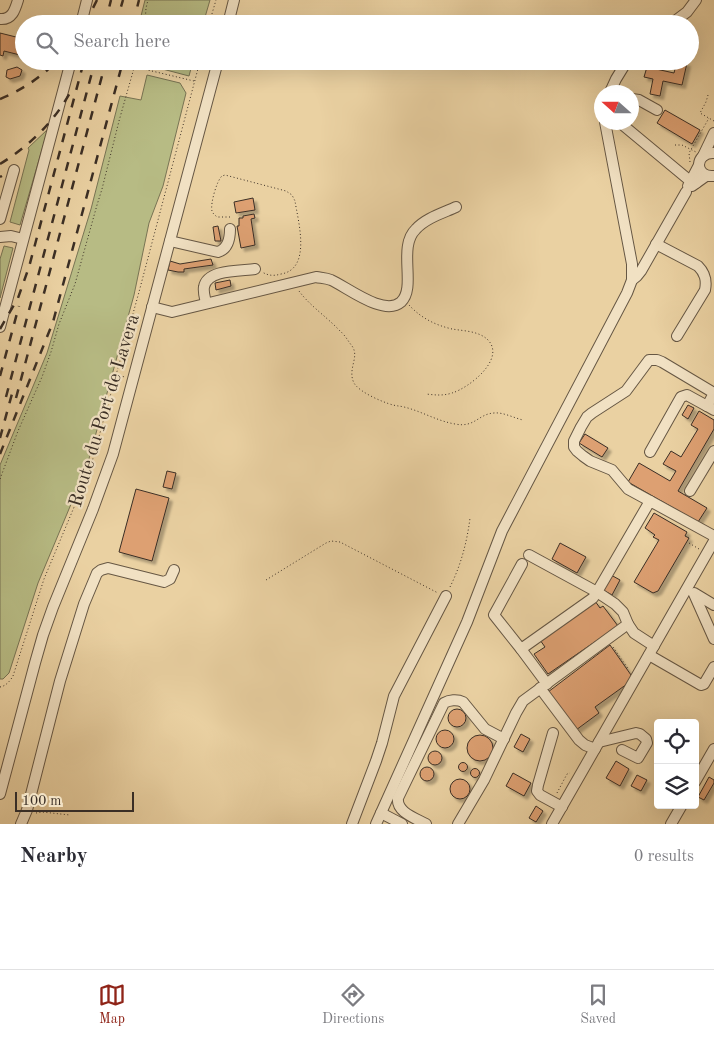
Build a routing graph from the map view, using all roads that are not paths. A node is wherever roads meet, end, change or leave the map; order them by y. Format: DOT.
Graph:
graph roads {
  1 [pos="18,0"];
  2 [pos="87,0"];
  3 [pos="234,0"];
  4 [pos="696,0"];
  5 [pos="83,15"];
  6 [pos="230,15"];
  7 [pos="683,15"];
  8 [pos="0,19"];
  9 [pos="69,70"];
  10 [pos="216,70"];
  11 [pos="622,70"];
  12 [pos="613,85"];
  13 [pos="639,100"];
  14 [pos="656,110"];
  15 [pos="607,130"];
  16 [pos="629,130"];
  17 [pos="714,134"];
  18 [pos="701,159"];
  19 [pos="14,170"];
  20 [pos="711,177"];
  21 [pos="693,182"];
  22 [pos="456,207"];
  23 [pos="0,219"];
  24 [pos="230,229"];
  25 [pos="0,237"];
  26 [pos="23,239"];
  27 [pos="170,241"];
  28 [pos="656,244"];
  29 [pos="255,269"];
  30 [pos="632,280"];
  31 [pos="206,303"];
  32 [pos="152,307"];
  33 [pos="0,327"];
  34 [pos="677,336"];
  35 [pos="714,393"];
  36 [pos="710,408"];
  37 [pos="714,451"];
  38 [pos="650,452"];
  39 [pos="690,491"];
  40 [pos="650,501"];
  41 [pos="714,536"];
  42 [pos="714,541"];
  43 [pos="529,555"];
  44 [pos="522,564"];
  45 [pos="174,570"];
  46 [pos="690,591"];
  47 [pos="598,592"];
  48 [pos="446,596"];
  49 [pos="714,605"];
  50 [pos="628,624"];
  51 [pos="714,639"];
  52 [pos="521,649"];
  53 [pos="651,650"];
  54 [pos="714,667"];
  55 [pos="544,686"];
  56 [pos="553,733"];
  57 [pos="504,739"];
  58 [pos="597,746"];
  59 [pos="714,749"];
  60 [pos="622,750"];
  61 [pos="699,775"];
  62 [pos="0,794"];
  63 [pos="562,807"];
  64 [pos="680,809"];
  65 [pos="382,813"];
  66 [pos="554,823"];
  67 [pos="21,824"];
  68 [pos="352,824"];
  69 [pos="376,824"];
  70 [pos="402,824"];
  71 [pos="426,824"];
  72 [pos="458,824"];
  73 [pos="671,824"];
  1 -- 8 [label="street"];
  2 -- 5 [label="street"];
  3 -- 6 [label="street"];
  4 -- 7 [label="street"];
  9 -- 26 [label="street"];
  10 -- 27 [label="street, Route du Port de Lavera"];
  11 -- 12 [label="street"];
  13 -- 14 [label="street"];
  15 -- 30 [label="street"];
  16 -- 21 [label="street"];
  17 -- 18 [label="street"];
  18 -- 20 [label="street"];
  18 -- 21 [label="street"];
  19 -- 23 [label="street"];
  20 -- 21 [label="street"];
  21 -- 28 [label="street"];
  22 -- 31 [label="street"];
  24 -- 27 [label="street"];
  25 -- 26 [label="street"];
  26 -- 33 [label="street"];
  27 -- 32 [label="street, Route du Port de Lavera"];
  28 -- 30 [label="street"];
  28 -- 34 [label="street"];
  29 -- 31 [label="street"];
  30 -- 65 [label="street"];
  31 -- 32 [label="street"];
  32 -- 62 [label="street, Route du Port de Lavera"];
  35 -- 36 [label="street"];
  35 -- 40 [label="street"];
  36 -- 38 [label="street"];
  37 -- 39 [label="street"];
  40 -- 41 [label="street"];
  40 -- 47 [label="street"];
  42 -- 46 [label="street"];
  43 -- 47 [label="street"];
  44 -- 52 [label="street"];
  45 -- 67 [label="street"];
  46 -- 49 [label="street"];
  46 -- 51 [label="street"];
  46 -- 53 [label="street"];
  47 -- 50 [label="street"];
  47 -- 52 [label="street"];
  48 -- 68 [label="street"];
  50 -- 53 [label="street"];
  50 -- 55 [label="street"];
  52 -- 55 [label="street"];
  53 -- 54 [label="street"];
  53 -- 58 [label="street"];
  55 -- 57 [label="street"];
  55 -- 58 [label="street"];
  56 -- 63 [label="street"];
  57 -- 71 [label="street"];
  57 -- 72 [label="street"];
  58 -- 60 [label="street"];
  58 -- 63 [label="street"];
  59 -- 61 [label="street"];
  63 -- 66 [label="street"];
  64 -- 73 [label="street"];
  65 -- 69 [label="street"];
  65 -- 70 [label="street"];
}
